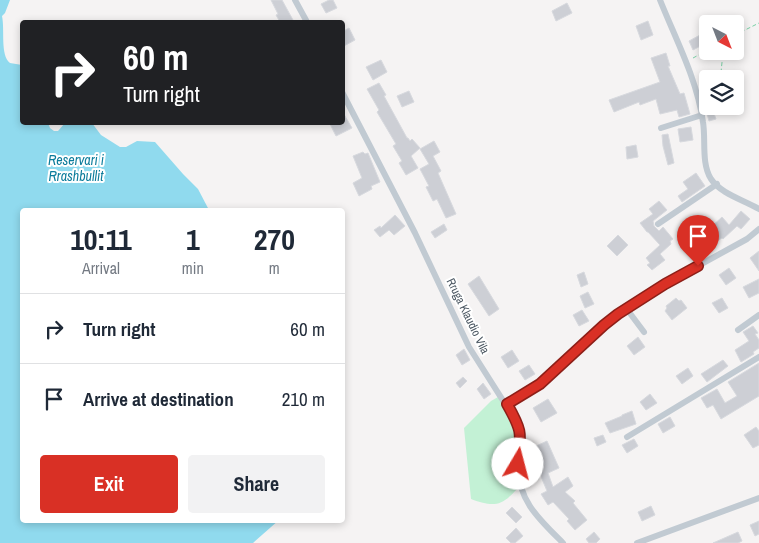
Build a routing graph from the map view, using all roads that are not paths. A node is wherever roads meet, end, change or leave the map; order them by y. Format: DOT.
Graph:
graph roads {
  1 [pos="295,0"];
  2 [pos="660,0"];
  3 [pos="306,20"];
  4 [pos="345,98"];
  5 [pos="699,102"];
  6 [pos="702,115"];
  7 [pos="661,128"];
  8 [pos="716,184"];
  9 [pos="759,209"];
  10 [pos="658,224"];
  11 [pos="759,229"];
  12 [pos="626,308"];
  13 [pos="759,315"];
  14 [pos="738,330"];
  15 [pos="644,332"];
  16 [pos="759,357"];
  17 [pos="507,404"];
  18 [pos="627,437"];
  19 [pos="759,498"];
  20 [pos="563,543"];
  21 [pos="637,543"];
  1 -- 3 [label="street"];
  2 -- 5 [label="street"];
  4 -- 17 [label="street, Rruga Klaudio Vila"];
  6 -- 7 [label="street"];
  6 -- 8 [label="street"];
  8 -- 9 [label="street"];
  8 -- 10 [label="street"];
  11 -- 12 [label="street"];
  12 -- 15 [label="street"];
  12 -- 17 [label="street"];
  13 -- 14 [label="street"];
  16 -- 18 [label="street"];
  17 -- 20 [label="street, Rruga Klaudio Vila"];
  19 -- 21 [label="street"];
}
